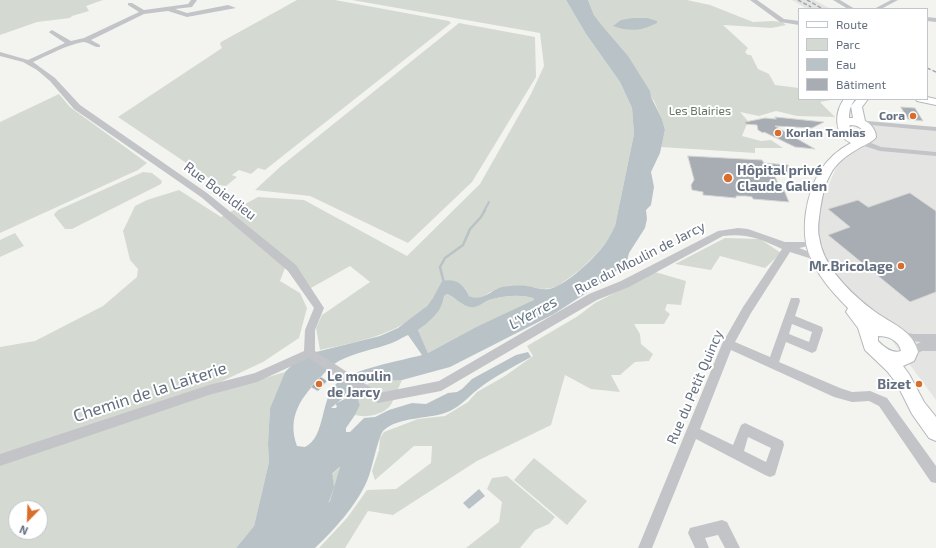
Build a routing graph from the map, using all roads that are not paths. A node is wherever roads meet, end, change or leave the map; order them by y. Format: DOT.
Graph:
graph roads {
  1 [pos="754,0"];
  2 [pos="836,0"];
  3 [pos="895,0"];
  4 [pos="192,3"];
  5 [pos="130,4"];
  6 [pos="232,8"];
  7 [pos="850,8"];
  8 [pos="879,8"];
  9 [pos="168,9"];
  10 [pos="143,12"];
  11 [pos="197,12"];
  12 [pos="798,23"];
  13 [pos="52,32"];
  14 [pos="86,40"];
  15 [pos="70,43"];
  16 [pos="98,46"];
  17 [pos="0,54"];
  18 [pos="29,62"];
  19 [pos="847,100"];
  20 [pos="862,100"];
  21 [pos="858,117"];
  22 [pos="936,128"];
  23 [pos="846,130"];
  24 [pos="861,142"];
  25 [pos="936,154"];
  26 [pos="787,245"];
  27 [pos="807,249"];
  28 [pos="795,301"];
  29 [pos="789,318"];
  30 [pos="895,333"];
  31 [pos="783,336"];
  32 [pos="868,336"];
  33 [pos="936,338"];
  34 [pos="728,344"];
  35 [pos="936,346"];
  36 [pos="310,353"];
  37 [pos="880,353"];
  38 [pos="906,355"];
  39 [pos="773,364"];
  40 [pos="936,419"];
  41 [pos="692,431"];
  42 [pos="936,432"];
  43 [pos="736,454"];
  44 [pos="0,460"];
  45 [pos="936,477"];
  46 [pos="645,548"];
  47 [pos="702,548"];
  48 [pos="733,548"];
  1 -- 12 [label="street"];
  2 -- 7 [label="street"];
  3 -- 8 [label="street"];
  4 -- 9 [label="street"];
  4 -- 11 [label="street"];
  5 -- 10 [label="street"];
  6 -- 11 [label="street"];
  9 -- 10 [label="street"];
  9 -- 11 [label="street"];
  10 -- 14 [label="street"];
  13 -- 15 [label="street"];
  14 -- 15 [label="street"];
  14 -- 16 [label="street"];
  15 -- 18 [label="street"];
  17 -- 18 [label="street, Rue Boieldieu"];
  18 -- 36 [label="street, Rue Boieldieu"];
  19 -- 23 [label="main road"];
  20 -- 21 [label="main road"];
  21 -- 22 [label="street"];
  21 -- 23 [label="main road"];
  21 -- 24 [label="main road"];
  23 -- 24 [label="main road"];
  23 -- 27 [label="main road"];
  24 -- 25 [label="street"];
  24 -- 30 [label="main road"];
  26 -- 27 [label="street, Rue du Moulin de Jarcy"];
  26 -- 34 [label="street, Rue du Petit Quincy"];
  26 -- 36 [label="street, Rue du Moulin de Jarcy"];
  27 -- 32 [label="main road"];
  28 -- 29 [label="street"];
  29 -- 31 [label="street"];
  29 -- 31 [label="street"];
  30 -- 32 [label="main road"];
  30 -- 33 [label="street"];
  30 -- 38 [label="main road"];
  31 -- 39 [label="street"];
  32 -- 37 [label="main road"];
  34 -- 39 [label="street"];
  34 -- 41 [label="street, Rue du Petit Quincy"];
  35 -- 38 [label="street"];
  36 -- 44 [label="street, Chemin de la Laiterie"];
  37 -- 38 [label="main road"];
  37 -- 42 [label="main road"];
  38 -- 40 [label="main road"];
  39 -- 45 [label="street"];
  41 -- 43 [label="street"];
  41 -- 46 [label="street, Rue du Petit Quincy"];
  47 -- 48 [label="street"];
}
